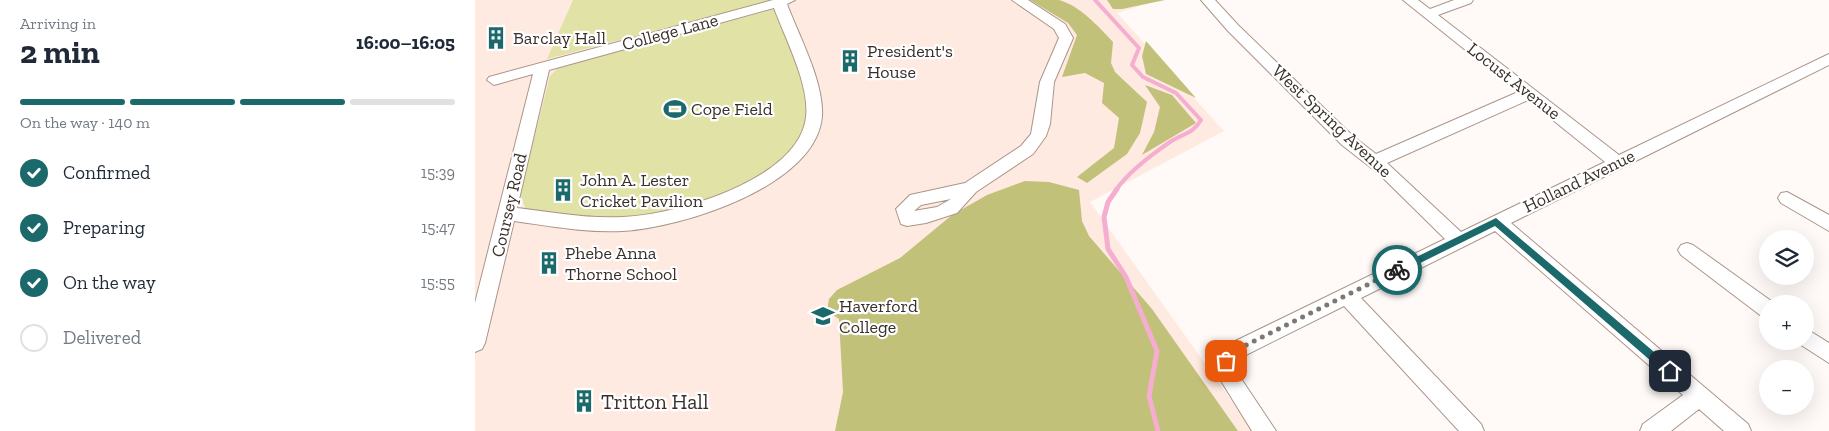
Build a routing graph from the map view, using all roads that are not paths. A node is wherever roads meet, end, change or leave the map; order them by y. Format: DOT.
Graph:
graph roads {
  1 [pos="1019,0"];
  2 [pos="1208,0"];
  3 [pos="1410,0"];
  4 [pos="1465,0"];
  5 [pos="783,1"];
  6 [pos="1425,11"];
  7 [pos="1829,59"];
  8 [pos="542,67"];
  9 [pos="494,80"];
  10 [pos="1530,93"];
  11 [pos="1373,162"];
  12 [pos="1618,163"];
  13 [pos="971,188"];
  14 [pos="1787,198"];
  15 [pos="507,213"];
  16 [pos="1496,222"];
  17 [pos="1829,224"];
  18 [pos="1458,240"];
  19 [pos="1687,250"];
  20 [pos="1347,296"];
  21 [pos="1759,303"];
  22 [pos="475,343"];
  23 [pos="1814,343"];
  24 [pos="1829,354"];
  25 [pos="1699,396"];
  26 [pos="1265,431"];
  27 [pos="1473,431"];
  28 [pos="1651,431"];
  29 [pos="1739,431"];
  1 -- 13 [label="street"];
  2 -- 11 [label="street, West Spring Avenue"];
  3 -- 6 [label="street, Locust Avenue"];
  4 -- 6 [label="street"];
  5 -- 8 [label="street, College Lane"];
  5 -- 15 [label="street"];
  6 -- 10 [label="street, Locust Avenue"];
  7 -- 12 [label="street, Holland Avenue"];
  8 -- 9 [label="street, College Lane"];
  8 -- 15 [label="street, Coursey Road"];
  10 -- 11 [label="street"];
  10 -- 12 [label="street, Locust Avenue"];
  11 -- 18 [label="street, West Spring Avenue"];
  12 -- 16 [label="street, Holland Avenue"];
  14 -- 17 [label="street"];
  15 -- 22 [label="street, Coursey Road"];
  16 -- 18 [label="street, Holland Avenue"];
  16 -- 25 [label="street"];
  18 -- 20 [label="street, Holland Avenue"];
  19 -- 21 [label="street"];
  20 -- 26 [label="street, Holland Avenue"];
  20 -- 27 [label="street"];
  23 -- 24 [label="street"];
  25 -- 28 [label="street"];
  25 -- 29 [label="street"];
}
